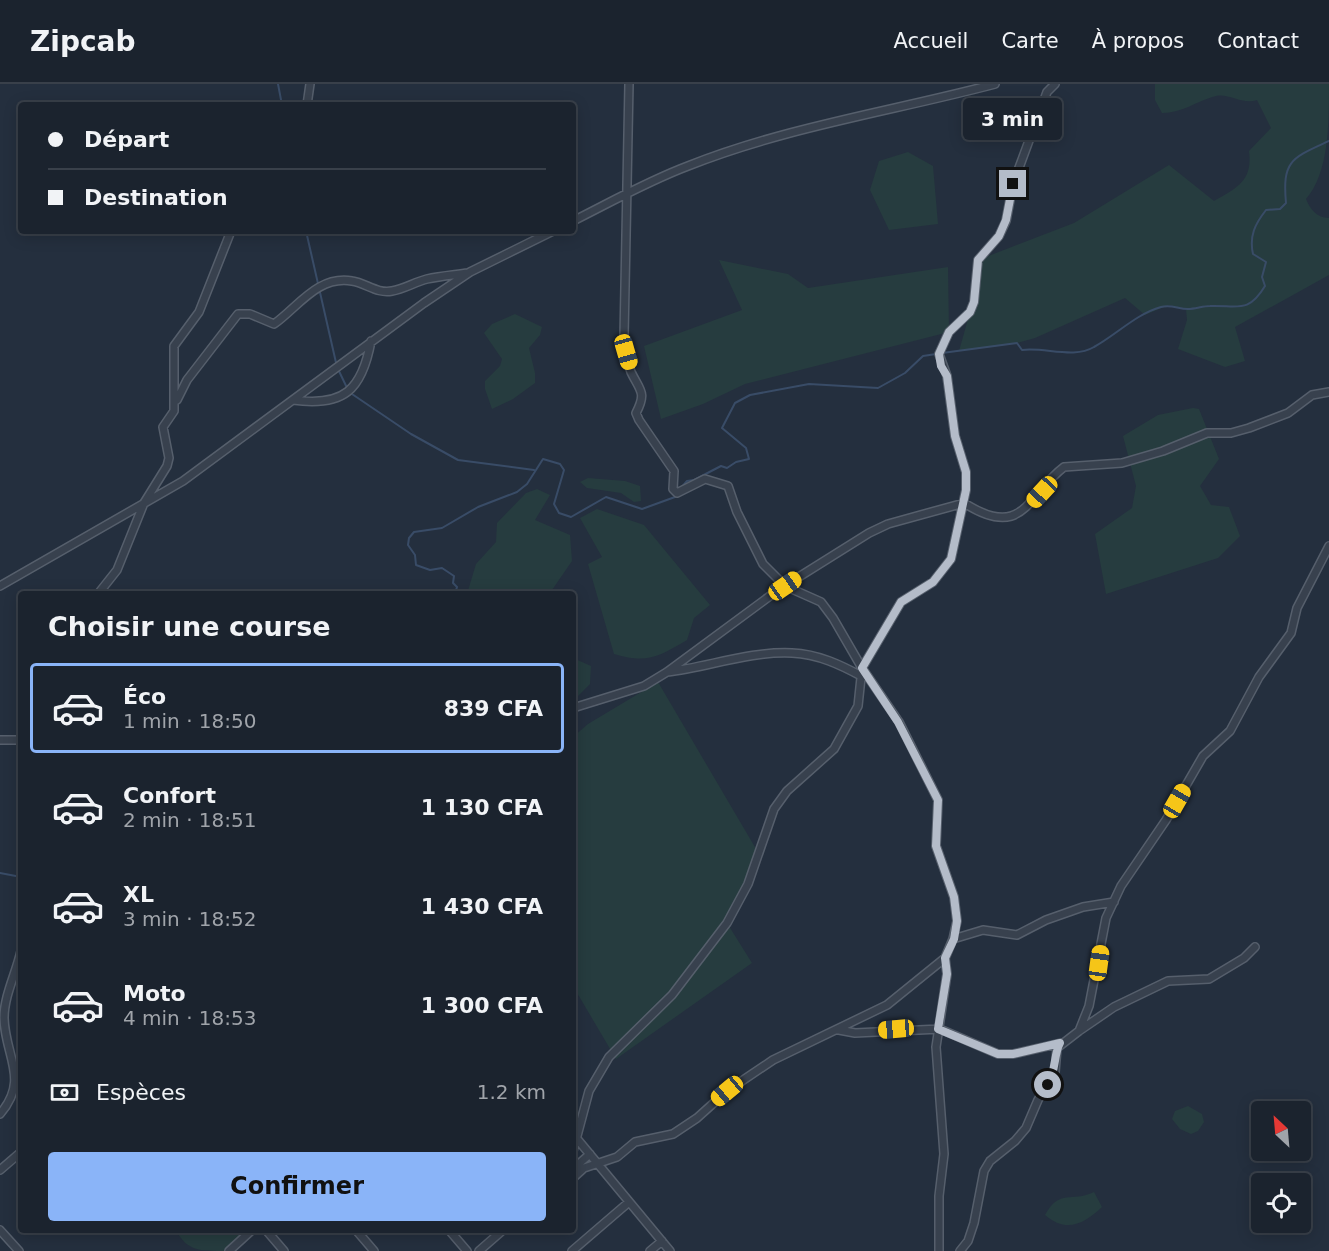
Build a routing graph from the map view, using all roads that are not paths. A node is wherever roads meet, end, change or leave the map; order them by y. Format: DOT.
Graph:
graph roads {
  1 [pos="310,84"];
  2 [pos="629,84"];
  3 [pos="995,84"];
  4 [pos="1054,84"];
  5 [pos="307,102"];
  6 [pos="626,193"];
  7 [pos="576,219"];
  8 [pos="230,234"];
  9 [pos="547,234"];
  10 [pos="470,272"];
  11 [pos="371,341"];
  12 [pos="1329,392"];
  13 [pos="293,400"];
  14 [pos="174,404"];
  15 [pos="144,503"];
  16 [pos="964,503"];
  17 [pos="1329,546"];
  18 [pos="0,586"];
  19 [pos="785,586"];
  20 [pos="100,591"];
  21 [pos="667,672"];
  22 [pos="861,672"];
  23 [pos="576,707"];
  24 [pos="0,740"];
  25 [pos="18,740"];
  26 [pos="1114,902"];
  27 [pos="954,939"];
  28 [pos="1255,947"];
  29 [pos="945,958"];
  30 [pos="18,961"];
  31 [pos="938,1029"];
  32 [pos="837,1030"];
  33 [pos="1079,1031"];
  34 [pos="1060,1043"];
  35 [pos="0,1114"];
  36 [pos="576,1134"];
  37 [pos="576,1138"];
  38 [pos="590,1154"];
  39 [pos="18,1155"];
  40 [pos="599,1165"];
  41 [pos="576,1166"];
  42 [pos="0,1170"];
  43 [pos="576,1175"];
  44 [pos="629,1202"];
  45 [pos="249,1233"];
  46 [pos="269,1233"];
  47 [pos="359,1233"];
  48 [pos="452,1233"];
  49 [pos="500,1233"];
  50 [pos="2,1236"];
  51 [pos="662,1241"];
  52 [pos="19,1251"];
  53 [pos="229,1251"];
  54 [pos="284,1251"];
  55 [pos="374,1251"];
  56 [pos="467,1251"];
  57 [pos="479,1251"];
  58 [pos="572,1251"];
  59 [pos="650,1251"];
  60 [pos="670,1251"];
  61 [pos="939,1251"];
  62 [pos="960,1251"];
  1 -- 5 [label="street"];
  2 -- 6 [label="street"];
  3 -- 6 [label="street"];
  4 -- 16 [label="street"];
  6 -- 7 [label="street"];
  6 -- 19 [label="street"];
  8 -- 14 [label="street"];
  9 -- 10 [label="street"];
  10 -- 11 [label="street"];
  10 -- 14 [label="street"];
  11 -- 13 [label="street"];
  11 -- 13 [label="street"];
  12 -- 16 [label="street"];
  13 -- 15 [label="street"];
  14 -- 15 [label="street"];
  15 -- 18 [label="street"];
  15 -- 20 [label="street"];
  16 -- 19 [label="street"];
  16 -- 22 [label="street"];
  17 -- 26 [label="street"];
  19 -- 21 [label="street"];
  19 -- 22 [label="street"];
  21 -- 22 [label="street"];
  21 -- 23 [label="street"];
  22 -- 27 [label="street"];
  22 -- 36 [label="street"];
  24 -- 25 [label="street"];
  26 -- 27 [label="street"];
  26 -- 33 [label="street"];
  27 -- 29 [label="street"];
  28 -- 33 [label="street"];
  29 -- 31 [label="street"];
  29 -- 32 [label="street"];
  30 -- 35 [label="street"];
  31 -- 32 [label="street"];
  31 -- 34 [label="street"];
  31 -- 61 [label="street"];
  32 -- 40 [label="street"];
  33 -- 34 [label="street"];
  34 -- 62 [label="street"];
  37 -- 38 [label="street"];
  38 -- 40 [label="street"];
  38 -- 41 [label="street"];
  39 -- 42 [label="street"];
  40 -- 43 [label="street"];
  40 -- 44 [label="street"];
  44 -- 51 [label="street"];
  44 -- 58 [label="street"];
  45 -- 53 [label="street"];
  46 -- 54 [label="street"];
  47 -- 55 [label="street"];
  48 -- 56 [label="street"];
  49 -- 57 [label="street"];
  50 -- 52 [label="street"];
  51 -- 59 [label="street"];
  51 -- 60 [label="street"];
}
